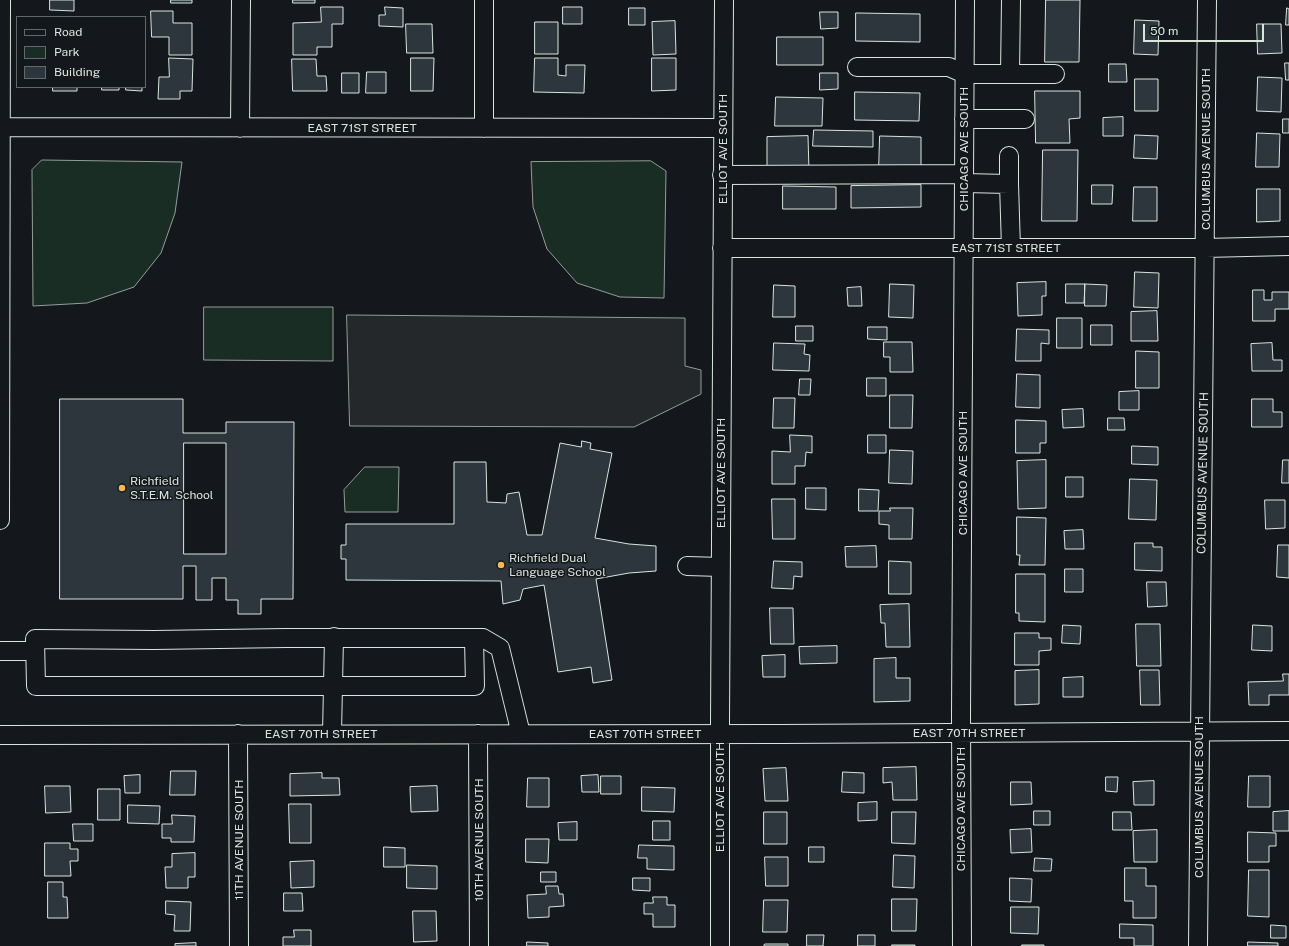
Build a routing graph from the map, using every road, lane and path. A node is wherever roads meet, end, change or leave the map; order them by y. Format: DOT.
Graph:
graph roads {
  1 [pos="1,0"];
  2 [pos="241,0"];
  3 [pos="484,0"];
  4 [pos="724,0"];
  5 [pos="965,0"];
  6 [pos="1011,0"];
  7 [pos="1207,0"];
  8 [pos="857,67"];
  9 [pos="965,74"];
  10 [pos="1010,74"];
  11 [pos="1055,74"];
  12 [pos="964,119"];
  13 [pos="1025,119"];
  14 [pos="1,128"];
  15 [pos="240,128"];
  16 [pos="484,128"];
  17 [pos="723,128"];
  18 [pos="1008,156"];
  19 [pos="722,175"];
  20 [pos="964,179"];
  21 [pos="1009,184"];
  22 [pos="1289,246"];
  23 [pos="722,248"];
  24 [pos="964,248"];
  25 [pos="1011,248"];
  26 [pos="1205,248"];
  27 [pos="0,250"];
  28 [pos="0,520"];
  29 [pos="687,566"];
  30 [pos="721,567"];
  31 [pos="334,637"];
  32 [pos="474,638"];
  33 [pos="0,651"];
  34 [pos="35,651"];
  35 [pos="334,686"];
  36 [pos="1200,731"];
  37 [pos="1289,731"];
  38 [pos="961,733"];
  39 [pos="238,734"];
  40 [pos="332,734"];
  41 [pos="478,734"];
  42 [pos="521,734"];
  43 [pos="720,734"];
  44 [pos="0,735"];
  45 [pos="239,946"];
  46 [pos="479,946"];
  47 [pos="720,946"];
  48 [pos="962,946"];
  49 [pos="1198,946"];
  1 -- 14 [label="street"];
  2 -- 15 [label="street"];
  3 -- 16 [label="street"];
  4 -- 17 [label="street, ELLIOT AVE SOUTH"];
  5 -- 9 [label="street, CHICAGO AVE SOUTH"];
  6 -- 10 [label="street"];
  7 -- 26 [label="street, COLUMBUS AVENUE SOUTH"];
  8 -- 9 [label="street"];
  9 -- 10 [label="street"];
  9 -- 12 [label="street, CHICAGO AVE SOUTH"];
  10 -- 11 [label="street"];
  12 -- 13 [label="street"];
  12 -- 20 [label="street, CHICAGO AVE SOUTH"];
  14 -- 15 [label="street, EAST 71ST STREET"];
  14 -- 27 [label="street"];
  15 -- 16 [label="street, EAST 71ST STREET"];
  16 -- 17 [label="street, EAST 71ST STREET"];
  17 -- 19 [label="street, ELLIOT AVE SOUTH"];
  18 -- 21 [label="street"];
  19 -- 20 [label="street"];
  19 -- 23 [label="street, ELLIOT AVE SOUTH"];
  20 -- 21 [label="street"];
  20 -- 24 [label="street, CHICAGO AVE SOUTH"];
  21 -- 25 [label="street"];
  22 -- 26 [label="street, EAST 71ST STREET"];
  23 -- 24 [label="street, EAST 71ST STREET"];
  23 -- 30 [label="street, ELLIOT AVE SOUTH"];
  24 -- 25 [label="street, EAST 71ST STREET"];
  24 -- 38 [label="street, CHICAGO AVE SOUTH"];
  25 -- 26 [label="street, EAST 71ST STREET"];
  26 -- 36 [label="street, COLUMBUS AVENUE SOUTH"];
  27 -- 28 [label="street"];
  29 -- 30 [label="street"];
  30 -- 43 [label="street, ELLIOT AVE SOUTH"];
  31 -- 32 [label="street"];
  31 -- 34 [label="street"];
  31 -- 35 [label="street"];
  32 -- 35 [label="street"];
  32 -- 42 [label="street"];
  33 -- 34 [label="street"];
  34 -- 35 [label="street"];
  35 -- 40 [label="street"];
  36 -- 37 [label="street, EAST 70TH STREET"];
  36 -- 38 [label="street, EAST 70TH STREET"];
  36 -- 49 [label="street, COLUMBUS AVENUE SOUTH"];
  38 -- 43 [label="street, EAST 70TH STREET"];
  38 -- 48 [label="street, CHICAGO AVE SOUTH"];
  39 -- 40 [label="street, EAST 70TH STREET"];
  39 -- 44 [label="street, EAST 70TH STREET"];
  39 -- 45 [label="street, 11TH AVENUE SOUTH"];
  40 -- 41 [label="street, EAST 70TH STREET"];
  41 -- 42 [label="street, EAST 70TH STREET"];
  41 -- 46 [label="street, 10TH AVENUE SOUTH"];
  42 -- 43 [label="street, EAST 70TH STREET"];
  43 -- 47 [label="street, ELLIOT AVE SOUTH"];
}
